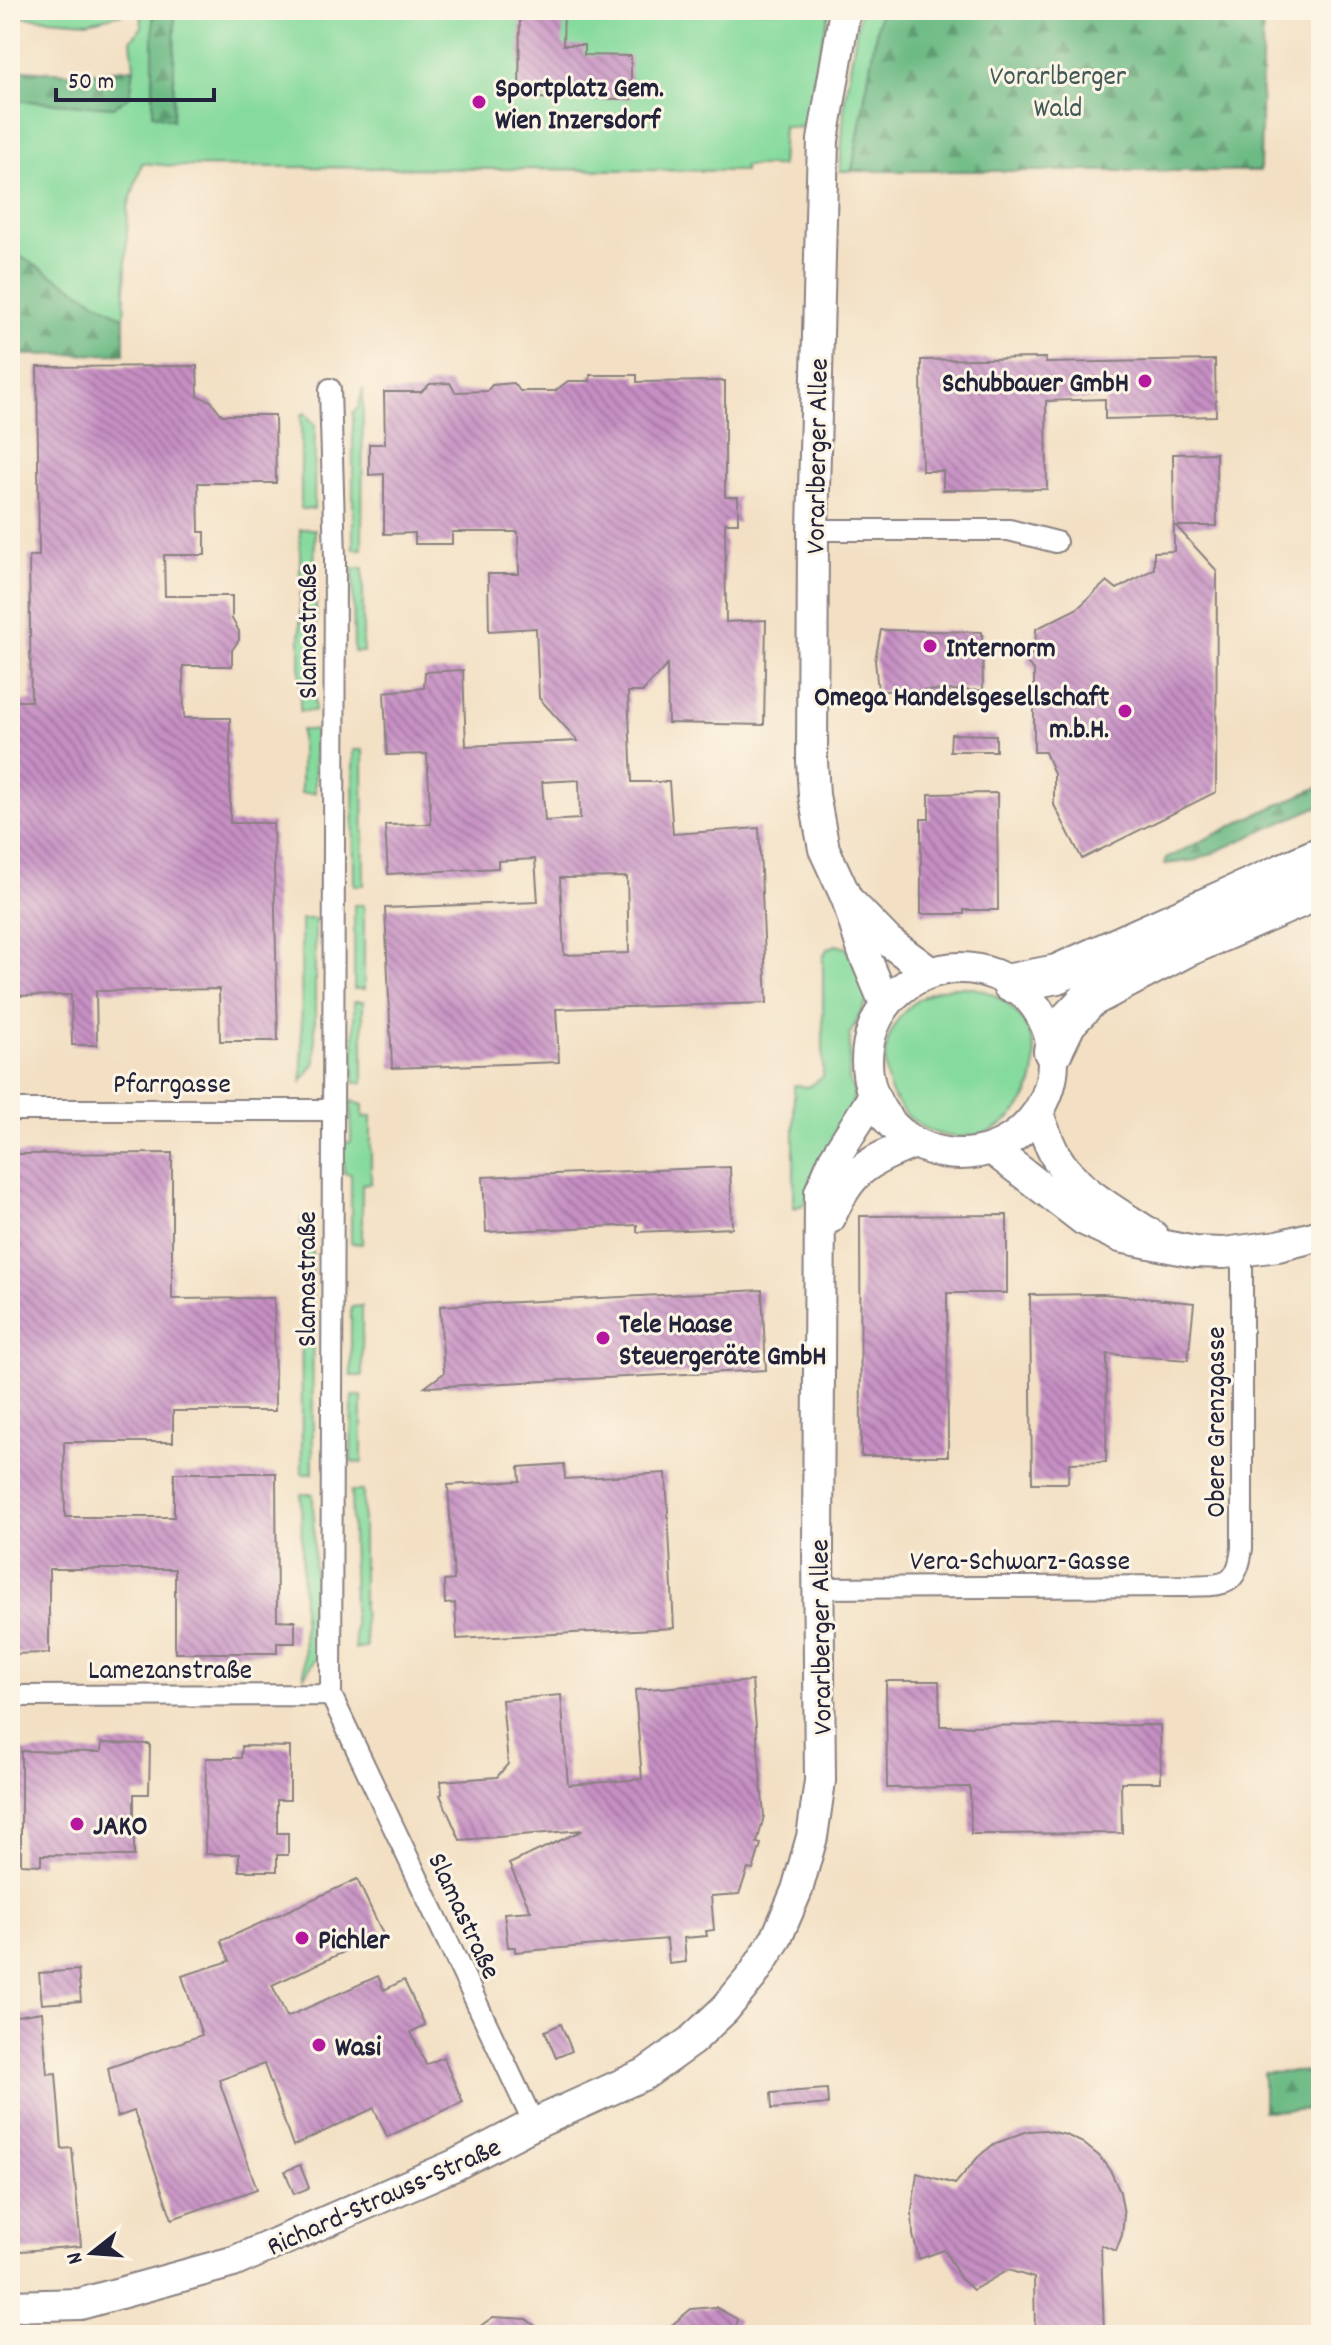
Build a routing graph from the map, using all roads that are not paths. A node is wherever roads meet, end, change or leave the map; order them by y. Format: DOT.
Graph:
graph roads {
  1 [pos="845,10"];
  2 [pos="330,389"];
  3 [pos="813,530"];
  4 [pos="1056,542"];
  5 [pos="1318,866"];
  6 [pos="847,899"];
  7 [pos="930,972"];
  8 [pos="1011,983"];
  9 [pos="885,1004"];
  10 [pos="1053,1051"];
  11 [pos="873,1097"];
  12 [pos="10,1110"];
  13 [pos="333,1110"];
  14 [pos="1038,1114"];
  15 [pos="914,1143"];
  16 [pos="993,1150"];
  17 [pos="1321,1235"];
  18 [pos="820,1242"];
  19 [pos="1164,1244"];
  20 [pos="1242,1252"];
  21 [pos="1223,1584"];
  22 [pos="818,1588"];
  23 [pos="331,1695"];
  24 [pos="10,1696"];
  25 [pos="725,2009"];
  26 [pos="534,2124"];
  27 [pos="10,2306"];
  1 -- 3 [label="main road, Vorarlberger Allee"];
  2 -- 13 [label="street, Slamastraße"];
  3 -- 4 [label="street"];
  3 -- 6 [label="main road, Vorarlberger Allee"];
  5 -- 8 [label="highway"];
  5 -- 10 [label="highway"];
  6 -- 7 [label="main road, Vorarlberger Allee"];
  6 -- 9 [label="main road, Vorarlberger Allee"];
  7 -- 8 [label="main road"];
  7 -- 9 [label="main road"];
  8 -- 10 [label="main road"];
  9 -- 11 [label="main road"];
  10 -- 14 [label="main road"];
  11 -- 15 [label="main road"];
  11 -- 18 [label="main road, Vorarlberger Allee"];
  12 -- 13 [label="street, Pfarrgasse"];
  13 -- 23 [label="street, Slamastraße"];
  14 -- 16 [label="main road"];
  14 -- 19 [label="main road"];
  15 -- 16 [label="main road"];
  15 -- 18 [label="main road, Vorarlberger Allee"];
  16 -- 19 [label="main road"];
  17 -- 20 [label="main road"];
  18 -- 22 [label="main road, Vorarlberger Allee"];
  19 -- 20 [label="main road"];
  20 -- 21 [label="street, Obere Grenzgasse"];
  21 -- 22 [label="street, Vera-Schwarz-Gasse"];
  22 -- 25 [label="main road, Vorarlberger Allee"];
  23 -- 24 [label="street, Lamezanstraße"];
  23 -- 26 [label="street, Slamastraße"];
  25 -- 26 [label="main road, Richard-Strauss-Straße"];
  26 -- 27 [label="main road, Richard-Strauss-Straße"];
}
